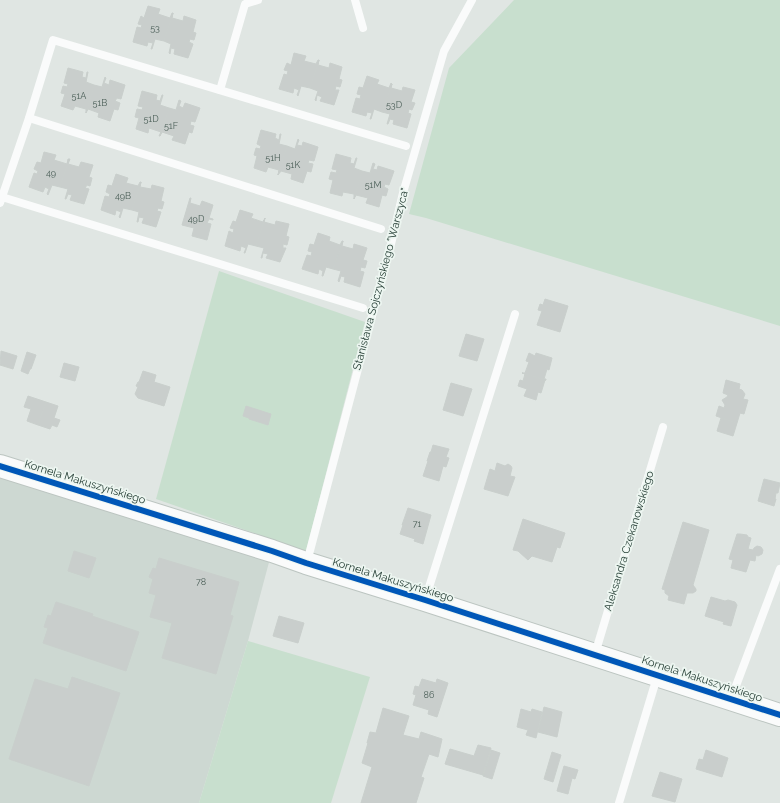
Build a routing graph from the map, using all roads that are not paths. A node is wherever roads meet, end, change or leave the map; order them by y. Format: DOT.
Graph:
graph roads {
  1 [pos="258,0"];
  2 [pos="355,0"];
  3 [pos="472,0"];
  4 [pos="363,28"];
  5 [pos="220,90"];
  6 [pos="29,118"];
  7 [pos="406,146"];
  8 [pos="1,200"];
  9 [pos="380,230"];
  10 [pos="363,308"];
  11 [pos="515,314"];
  12 [pos="663,427"];
  13 [pos="0,466"];
  14 [pos="306,563"];
  15 [pos="780,568"];
  16 [pos="425,600"];
  17 [pos="594,655"];
  18 [pos="658,676"];
  19 [pos="730,699"];
  20 [pos="780,715"];
  21 [pos="619,803"];
  1 -- 5 [label="lane"];
  2 -- 4 [label="lane"];
  3 -- 14 [label="lane, Stanisława Sojczyńskiego \"Warszyca\""];
  5 -- 6 [label="lane"];
  5 -- 7 [label="lane"];
  6 -- 8 [label="lane"];
  6 -- 9 [label="lane"];
  8 -- 10 [label="lane"];
  11 -- 16 [label="lane"];
  12 -- 17 [label="lane, Aleksandra Czekanowskiego"];
  13 -- 14 [label="street, Kornela Makuszyńskiego"];
  14 -- 16 [label="street, Kornela Makuszyńskiego"];
  15 -- 19 [label="lane"];
  16 -- 17 [label="street, Kornela Makuszyńskiego"];
  17 -- 18 [label="street, Kornela Makuszyńskiego"];
  18 -- 19 [label="street, Kornela Makuszyńskiego"];
  18 -- 21 [label="lane"];
  19 -- 20 [label="street, Kornela Makuszyńskiego"];
}
